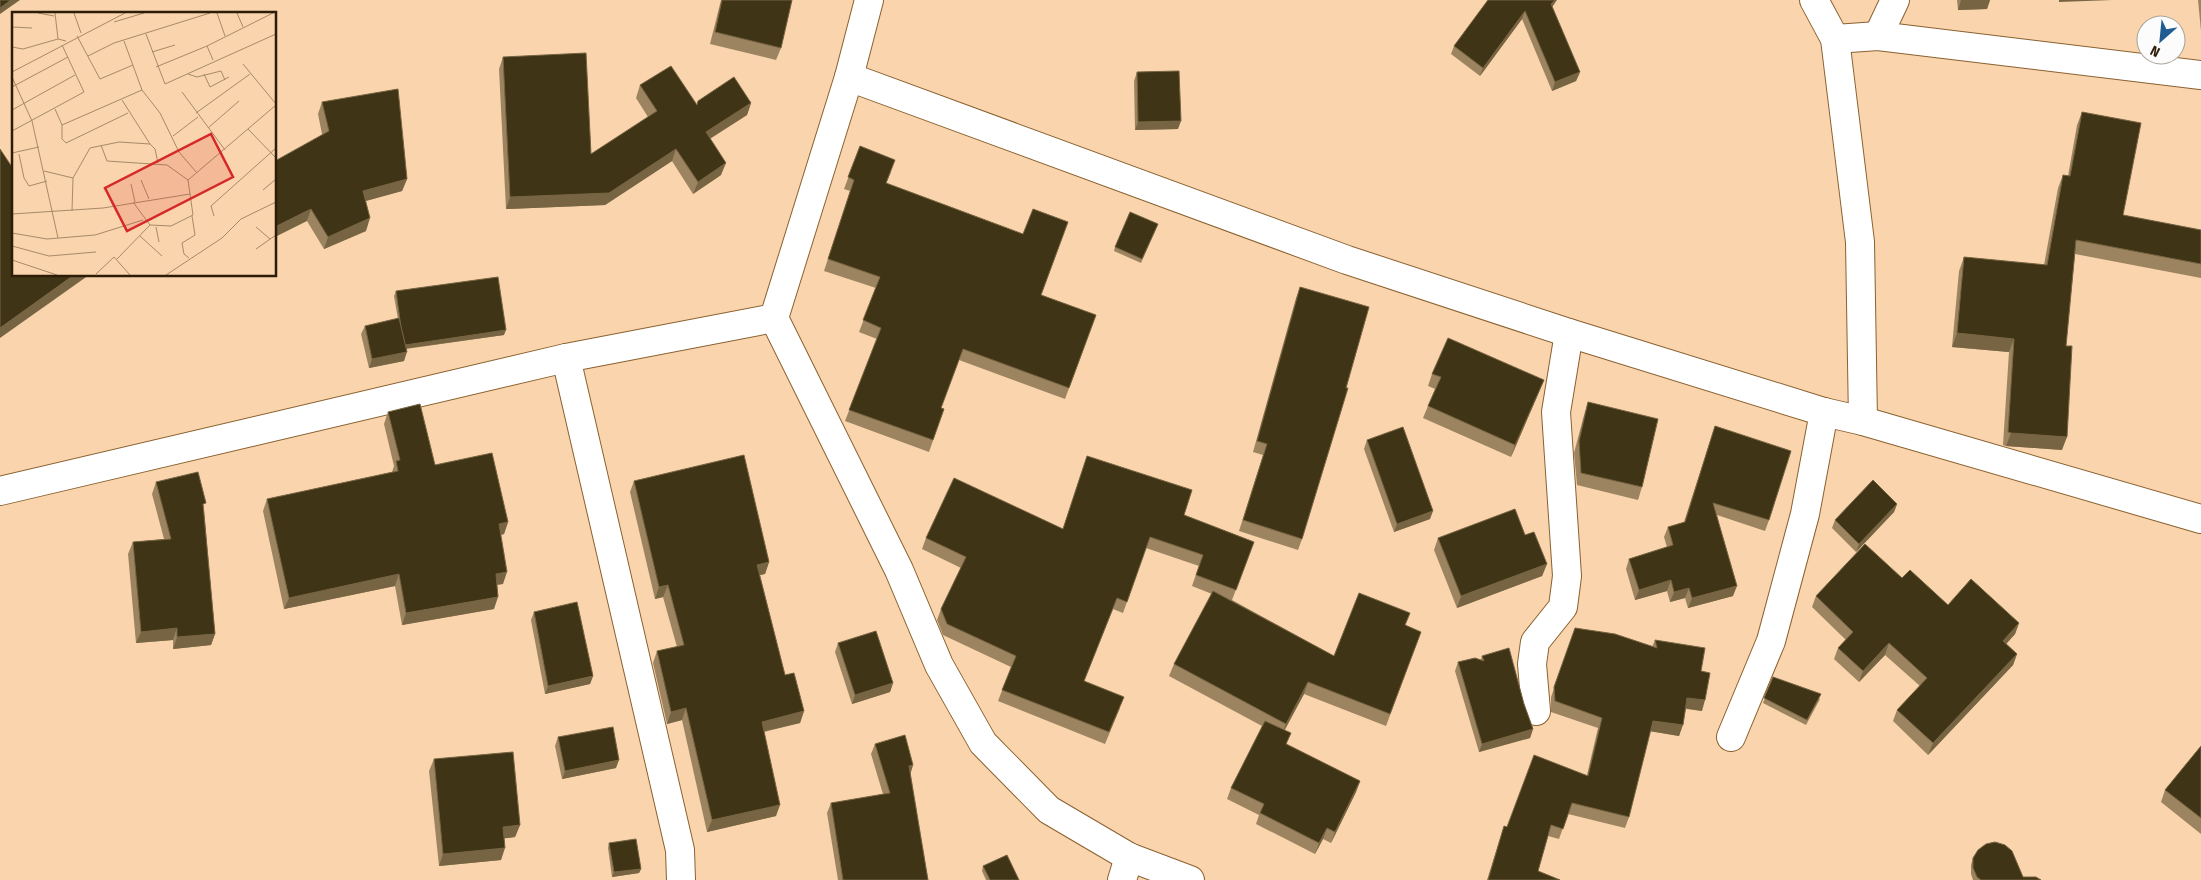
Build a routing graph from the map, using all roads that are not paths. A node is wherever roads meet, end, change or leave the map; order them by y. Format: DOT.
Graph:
graph roads {
  1 [pos="869,0"];
  2 [pos="1814,0"];
  3 [pos="1895,0"];
  4 [pos="1878,36"];
  5 [pos="1835,39"];
  6 [pos="2201,75"];
  7 [pos="849,76"];
  8 [pos="774,318"];
  9 [pos="1569,334"];
  10 [pos="566,358"];
  11 [pos="1824,412"];
  12 [pos="1863,421"];
  13 [pos="0,492"];
  14 [pos="2201,519"];
  15 [pos="1536,711"];
  16 [pos="1731,737"];
  17 [pos="1125,868"];
  18 [pos="681,880"];
  19 [pos="1190,880"];
  1 -- 7 [label="street"];
  2 -- 5 [label="street"];
  3 -- 4 [label="street"];
  4 -- 5 [label="street"];
  4 -- 6 [label="street"];
  5 -- 12 [label="street"];
  7 -- 8 [label="street"];
  7 -- 9 [label="street"];
  8 -- 10 [label="street"];
  8 -- 17 [label="street"];
  9 -- 11 [label="street"];
  9 -- 15 [label="street"];
  10 -- 13 [label="street"];
  10 -- 18 [label="street"];
  11 -- 12 [label="street"];
  11 -- 16 [label="street"];
  12 -- 14 [label="street"];
  17 -- 19 [label="street"];
}
